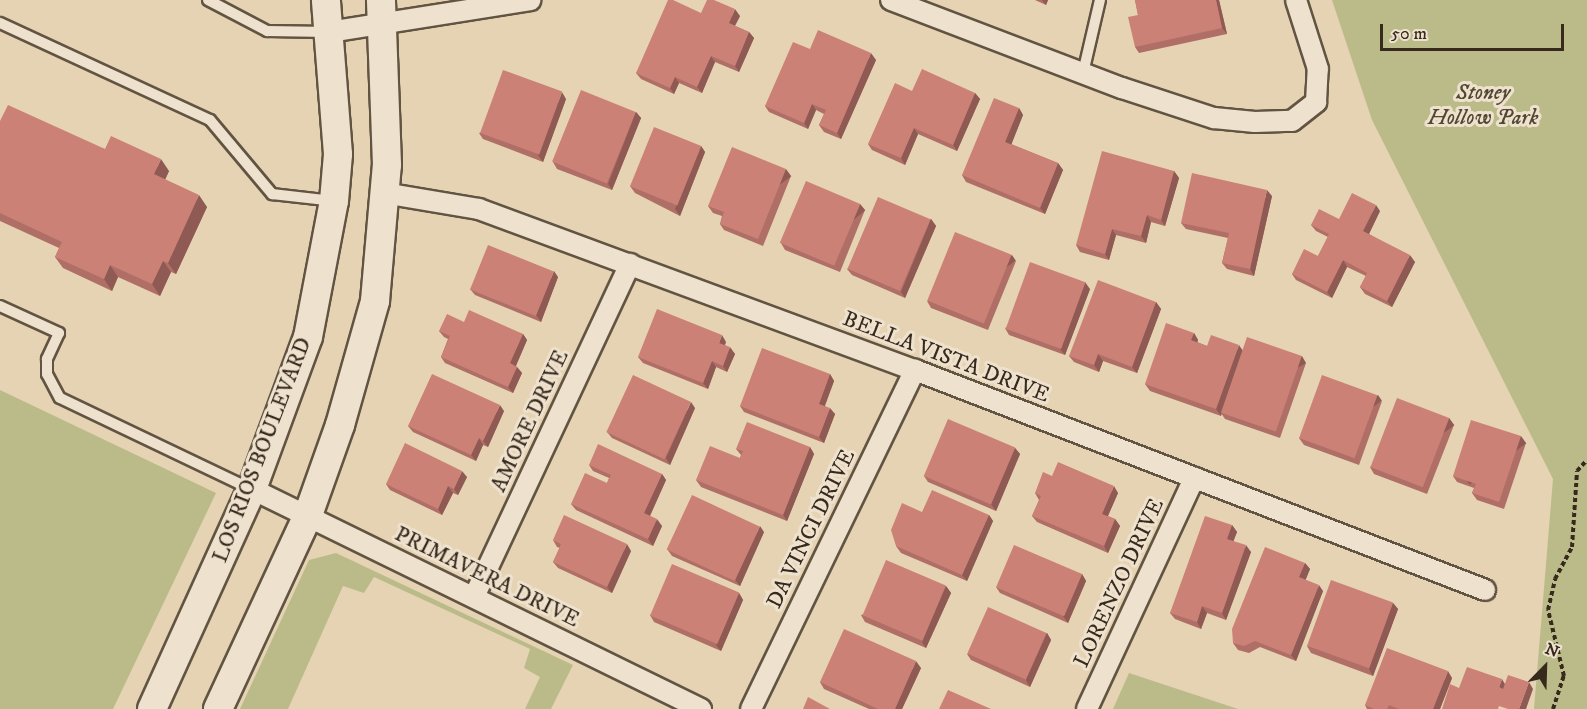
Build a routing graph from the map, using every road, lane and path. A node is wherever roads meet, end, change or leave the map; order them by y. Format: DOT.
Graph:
graph roads {
  1 [pos="326,0"];
  2 [pos="530,0"];
  3 [pos="891,0"];
  4 [pos="1100,0"];
  5 [pos="1296,0"];
  6 [pos="214,2"];
  7 [pos="382,12"];
  8 [pos="0,23"];
  9 [pos="329,32"];
  10 [pos="1083,73"];
  11 [pos="384,193"];
  12 [pos="334,201"];
  13 [pos="630,264"];
  14 [pos="0,306"];
  15 [pos="915,370"];
  16 [pos="1587,460"];
  17 [pos="1194,477"];
  18 [pos="252,489"];
  19 [pos="308,515"];
  20 [pos="1485,590"];
  21 [pos="474,597"];
  22 [pos="152,709"];
  23 [pos="218,709"];
  24 [pos="701,709"];
  25 [pos="751,709"];
  26 [pos="1087,709"];
  27 [pos="1553,709"];
  1 -- 9 [label="main road, LOS RIOS BOULEVARD"];
  2 -- 7 [label="street"];
  3 -- 10 [label="street"];
  4 -- 10 [label="lane"];
  5 -- 10 [label="street"];
  6 -- 9 [label="lane"];
  7 -- 9 [label="street"];
  7 -- 11 [label="main road"];
  8 -- 12 [label="lane"];
  9 -- 12 [label="main road, LOS RIOS BOULEVARD"];
  11 -- 13 [label="street, BELLA VISTA DRIVE"];
  11 -- 19 [label="main road"];
  12 -- 18 [label="main road, LOS RIOS BOULEVARD"];
  13 -- 15 [label="street, BELLA VISTA DRIVE"];
  13 -- 21 [label="street, AMORE DRIVE"];
  14 -- 18 [label="lane"];
  15 -- 17 [label="street, BELLA VISTA DRIVE"];
  15 -- 25 [label="street, DA VINCI DRIVE"];
  16 -- 27 [label="path"];
  17 -- 20 [label="street, BELLA VISTA DRIVE"];
  17 -- 26 [label="street, LORENZO DRIVE"];
  18 -- 19 [label="street, PRIMAVERA DRIVE"];
  18 -- 22 [label="main road, LOS RIOS BOULEVARD"];
  19 -- 21 [label="street, PRIMAVERA DRIVE"];
  19 -- 23 [label="main road"];
  21 -- 24 [label="street, PRIMAVERA DRIVE"];
}
